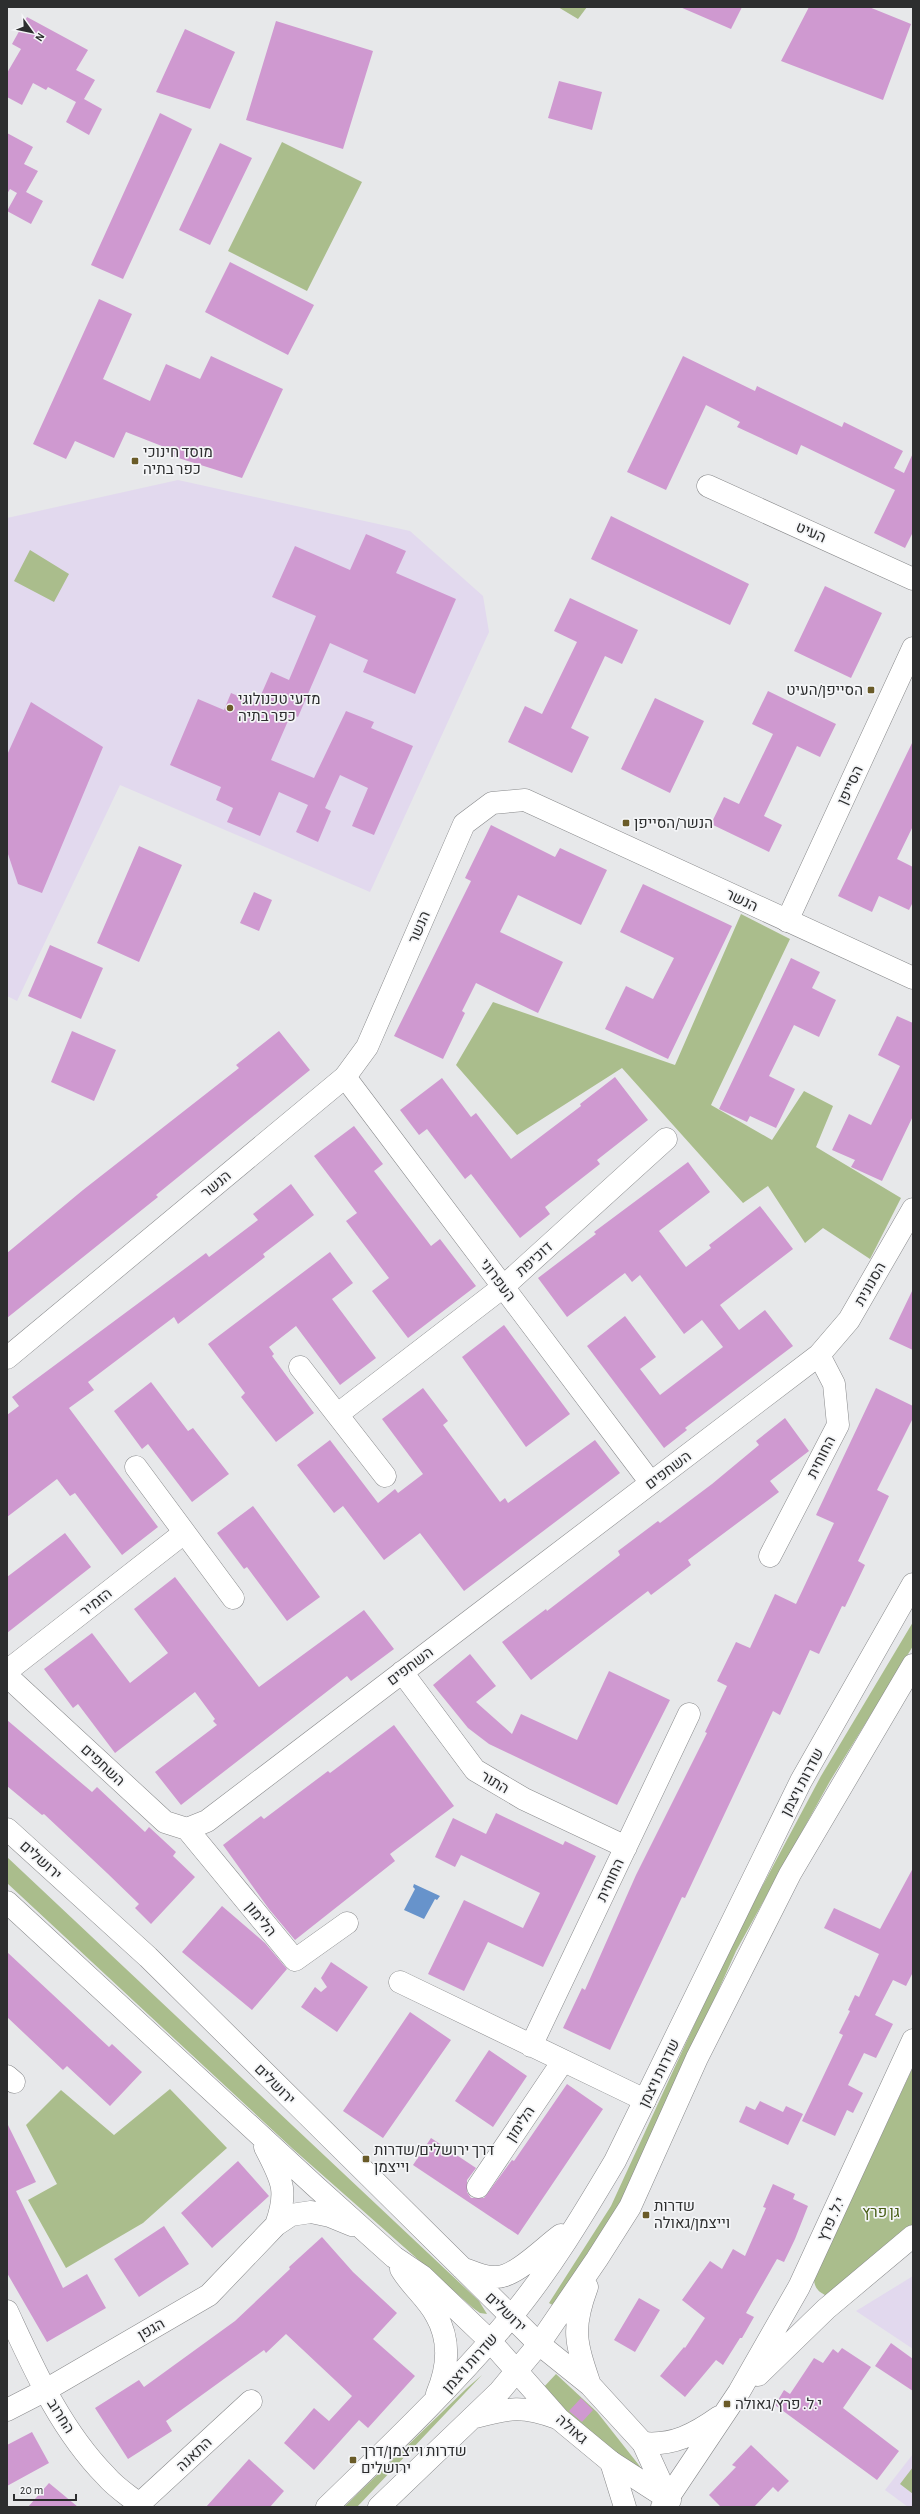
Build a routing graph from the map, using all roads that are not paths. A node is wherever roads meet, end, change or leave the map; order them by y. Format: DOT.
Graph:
graph roads {
  1 [pos="708,486"];
  2 [pos="913,579"];
  3 [pos="913,648"];
  4 [pos="788,921"];
  5 [pos="913,978"];
  6 [pos="345,1077"];
  7 [pos="666,1139"];
  8 [pos="913,1209"];
  9 [pos="503,1287"];
  10 [pos="819,1355"];
  11 [pos="7,1358"];
  12 [pos="300,1367"];
  13 [pos="338,1414"];
  14 [pos="136,1467"];
  15 [pos="385,1476"];
  16 [pos="651,1483"];
  17 [pos="184,1533"];
  18 [pos="770,1556"];
  19 [pos="913,1584"];
  20 [pos="232,1598"];
  21 [pos="913,1665"];
  22 [pos="7,1671"];
  23 [pos="402,1672"];
  24 [pos="7,1676"];
  25 [pos="689,1714"];
  26 [pos="187,1828"];
  27 [pos="7,1829"];
  28 [pos="626,1847"];
  29 [pos="7,1902"];
  30 [pos="347,1923"];
  31 [pos="400,1982"];
  32 [pos="913,2040"];
  33 [pos="531,2046"];
  34 [pos="563,2062"];
  35 [pos="646,2100"];
  36 [pos="257,2133"];
  37 [pos="478,2187"];
  38 [pos="582,2218"];
  39 [pos="276,2224"];
  40 [pos="366,2231"];
  41 [pos="913,2236"];
  42 [pos="394,2257"];
  43 [pos="597,2259"];
  44 [pos="458,2266"];
  45 [pos="800,2287"];
  46 [pos="826,2309"];
  47 [pos="7,2311"];
  48 [pos="511,2316"];
  49 [pos="490,2341"];
  50 [pos="539,2344"];
  51 [pos="516,2372"];
  52 [pos="590,2385"];
  53 [pos="44,2391"];
  54 [pos="252,2400"];
  55 [pos="734,2401"];
  56 [pos="432,2405"];
  57 [pos="7,2410"];
  58 [pos="475,2417"];
  59 [pos="559,2419"];
  60 [pos="643,2443"];
  61 [pos="611,2462"];
  62 [pos="137,2505"];
  63 [pos="669,2505"];
  64 [pos="327,2507"];
  65 [pos="379,2507"];
  66 [pos="625,2507"];
  1 -- 2 [label="street, העיט"];
  3 -- 4 [label="street, הסייפן"];
  4 -- 5 [label="street, הנשר"];
  4 -- 6 [label="street, הנשר"];
  6 -- 9 [label="street, העפרוני"];
  6 -- 11 [label="street, הנשר"];
  7 -- 9 [label="street, דוכיפת"];
  8 -- 10 [label="street, הסנונית"];
  9 -- 13 [label="street, דוכיפת"];
  9 -- 16 [label="street, העפרוני"];
  10 -- 16 [label="street, השחפים"];
  10 -- 18 [label="street, החוחית"];
  12 -- 13 [label="street"];
  13 -- 15 [label="street"];
  14 -- 17 [label="street"];
  16 -- 23 [label="street, השחפים"];
  17 -- 20 [label="street"];
  17 -- 22 [label="street, הזמיר"];
  19 -- 35 [label="street, שדרות ויצמן"];
  21 -- 43 [label="street, שדרות ויצמן"];
  23 -- 26 [label="street, השחפים"];
  23 -- 28 [label="street, התור"];
  24 -- 26 [label="street, השחפים"];
  25 -- 28 [label="street, החוחית"];
  26 -- 30 [label="street, הלימון"];
  27 -- 44 [label="street, ירושלים"];
  28 -- 33 [label="street, החוחית"];
  29 -- 36 [label="street"];
  31 -- 33 [label="street"];
  32 -- 45 [label="street, י.ל. פרץ"];
  33 -- 34 [label="street"];
  34 -- 35 [label="street"];
  34 -- 37 [label="street, הלימון"];
  35 -- 38 [label="street, שדרות ויצמן"];
  36 -- 39 [label="street, הגפן"];
  36 -- 40 [label="street"];
  38 -- 44 [label="street"];
  38 -- 48 [label="street, שדרות ויצמן"];
  39 -- 40 [label="street, הגפן"];
  39 -- 53 [label="street, הגפן"];
  40 -- 42 [label="street"];
  41 -- 46 [label="street, י.ל. פרץ"];
  42 -- 49 [label="street"];
  42 -- 56 [label="street"];
  43 -- 50 [label="street, שדרות ויצמן"];
  43 -- 52 [label="street"];
  44 -- 48 [label="street, ירושלים"];
  45 -- 46 [label="street"];
  45 -- 55 [label="street, י.ל. פרץ"];
  46 -- 55 [label="street, י.ל. פרץ"];
  47 -- 53 [label="street, החרוב"];
  48 -- 49 [label="street, שדרות ויצמן"];
  48 -- 50 [label="street, ירושלים"];
  49 -- 51 [label="street, גאולה"];
  49 -- 56 [label="street, שדרות ויצמן"];
  50 -- 51 [label="street, שדרות ויצמן"];
  50 -- 52 [label="street"];
  51 -- 58 [label="street, שדרות ויצמן"];
  51 -- 59 [label="street, גאולה"];
  52 -- 60 [label="street"];
  53 -- 57 [label="street, הגפן"];
  53 -- 62 [label="street, החרוב"];
  54 -- 62 [label="street, התאנה"];
  55 -- 60 [label="street, י.ל. פרץ"];
  55 -- 63 [label="street, י.ל. פרץ"];
  56 -- 64 [label="street, שדרות ויצמן"];
  58 -- 59 [label="street"];
  58 -- 65 [label="street, שדרות ויצמן"];
  59 -- 61 [label="street, גאולה"];
  60 -- 63 [label="street"];
  61 -- 63 [label="street, גאולה"];
  61 -- 66 [label="street"];
}
